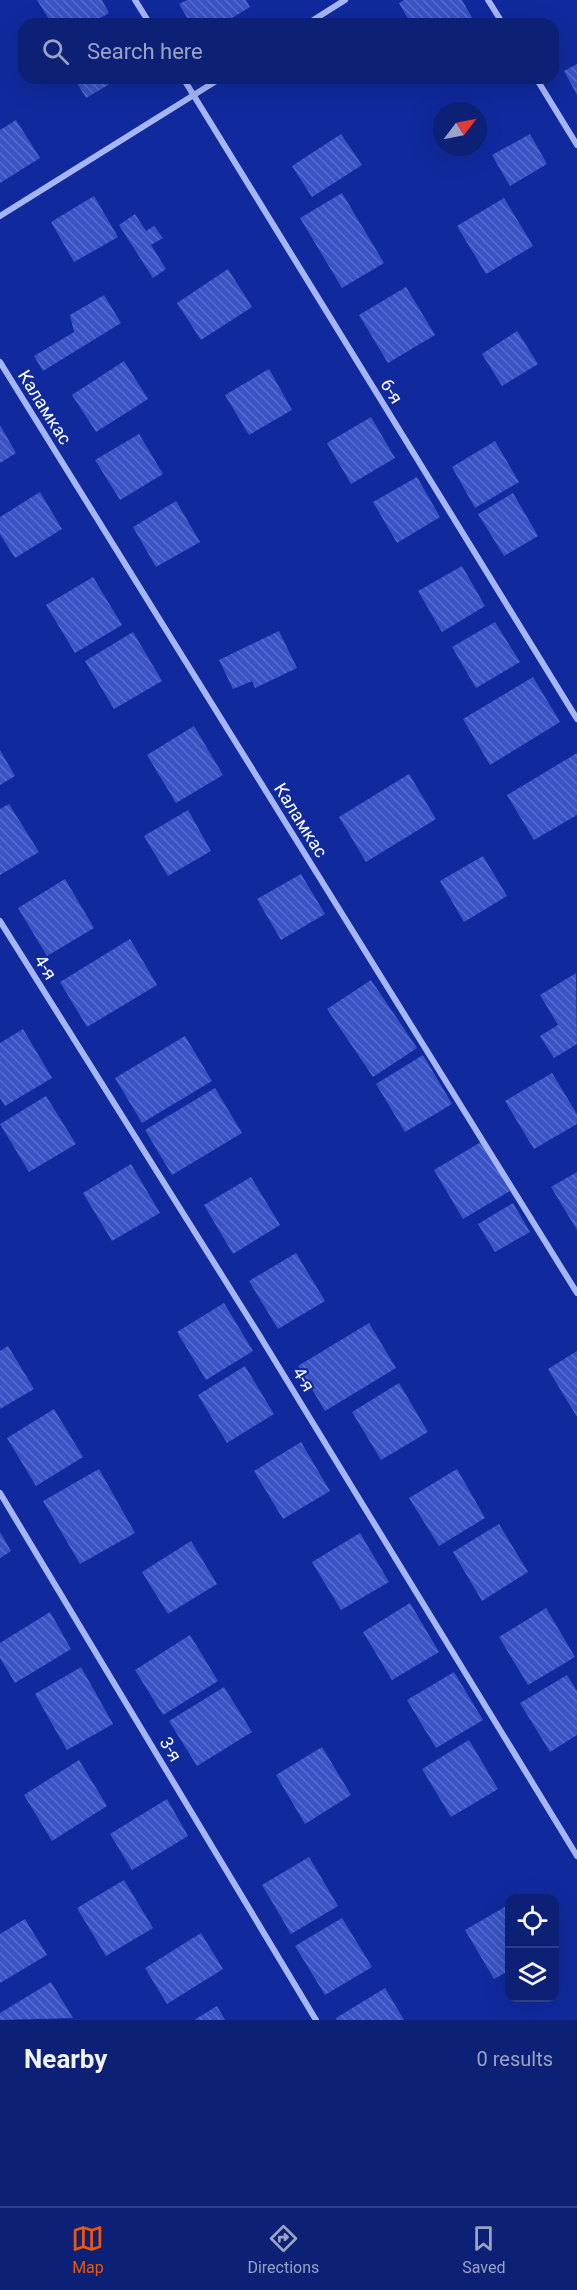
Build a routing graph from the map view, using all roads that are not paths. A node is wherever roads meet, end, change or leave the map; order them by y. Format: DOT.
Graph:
graph roads {
  1 [pos="135,0"];
  2 [pos="345,0"];
  3 [pos="488,0"];
  4 [pos="146,18"];
  5 [pos="316,18"];
  6 [pos="499,18"];
  7 [pos="187,84"];
  8 [pos="211,84"];
  9 [pos="540,84"];
  10 [pos="193,95"];
  11 [pos="577,145"];
  12 [pos="0,216"];
  13 [pos="0,362"];
  14 [pos="577,719"];
  15 [pos="0,921"];
  16 [pos="577,1293"];
  17 [pos="0,1493"];
  18 [pos="577,1856"];
  19 [pos="316,2020"];
  1 -- 4 [label="street"];
  2 -- 5 [label="street"];
  3 -- 6 [label="street"];
  7 -- 10 [label="street, 6-я"];
  8 -- 10 [label="street"];
  9 -- 11 [label="street"];
  10 -- 12 [label="street"];
  10 -- 14 [label="street, 6-я"];
  13 -- 16 [label="street, Каламкас"];
  15 -- 18 [label="street, 4-я"];
  17 -- 19 [label="street, 3-я"];
}
